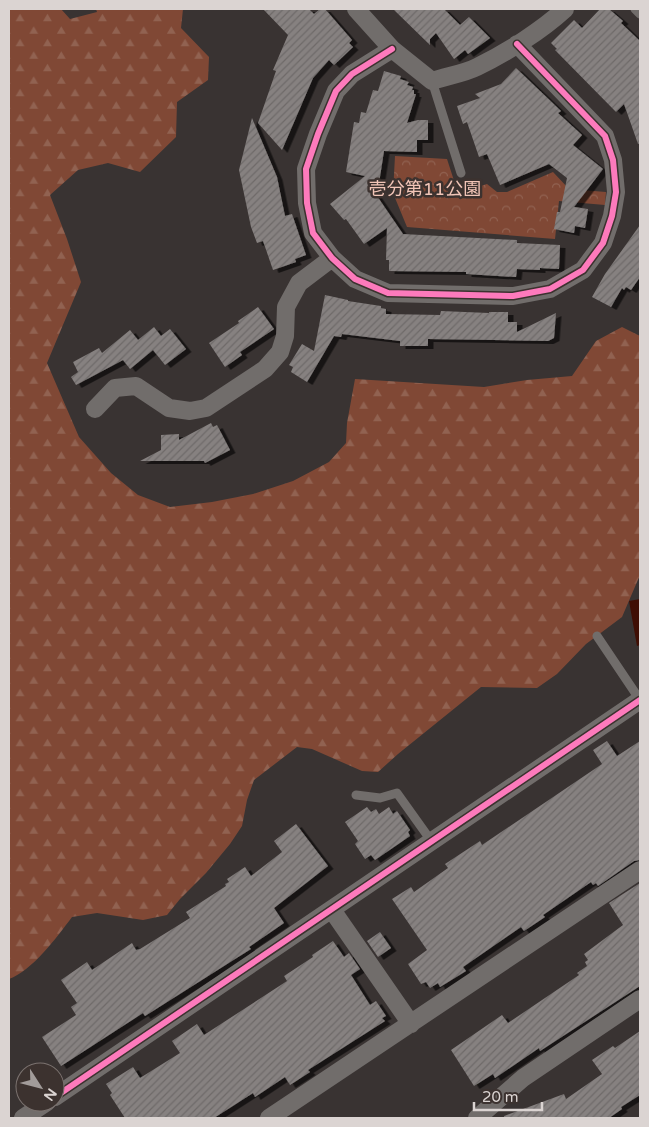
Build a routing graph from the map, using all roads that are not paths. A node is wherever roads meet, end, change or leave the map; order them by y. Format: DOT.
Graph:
graph roads {
  1 [pos="356,9"];
  2 [pos="565,9"];
  3 [pos="635,9"];
  4 [pos="640,14"];
  5 [pos="517,44"];
  6 [pos="392,49"];
  7 [pos="432,81"];
  8 [pos="462,172"];
  9 [pos="332,258"];
  10 [pos="95,408"];
  11 [pos="597,636"];
  12 [pos="640,700"];
  13 [pos="356,795"];
  14 [pos="432,842"];
  15 [pos="640,870"];
  16 [pos="332,910"];
  17 [pos="640,999"];
  18 [pos="411,1024"];
  19 [pos="65,1090"];
  20 [pos="270,1118"];
  21 [pos="477,1118"];
  1 -- 6 [label="street"];
  2 -- 5 [label="street"];
  3 -- 4 [label="lane"];
  5 -- 7 [label="street"];
  5 -- 9 [label="street"];
  6 -- 7 [label="street"];
  6 -- 9 [label="street"];
  7 -- 8 [label="lane"];
  9 -- 10 [label="street"];
  11 -- 12 [label="lane"];
  12 -- 14 [label="street"];
  13 -- 14 [label="lane"];
  14 -- 16 [label="street"];
  15 -- 18 [label="street"];
  16 -- 18 [label="street"];
  16 -- 19 [label="street"];
  17 -- 21 [label="street"];
  18 -- 20 [label="street"];
}
